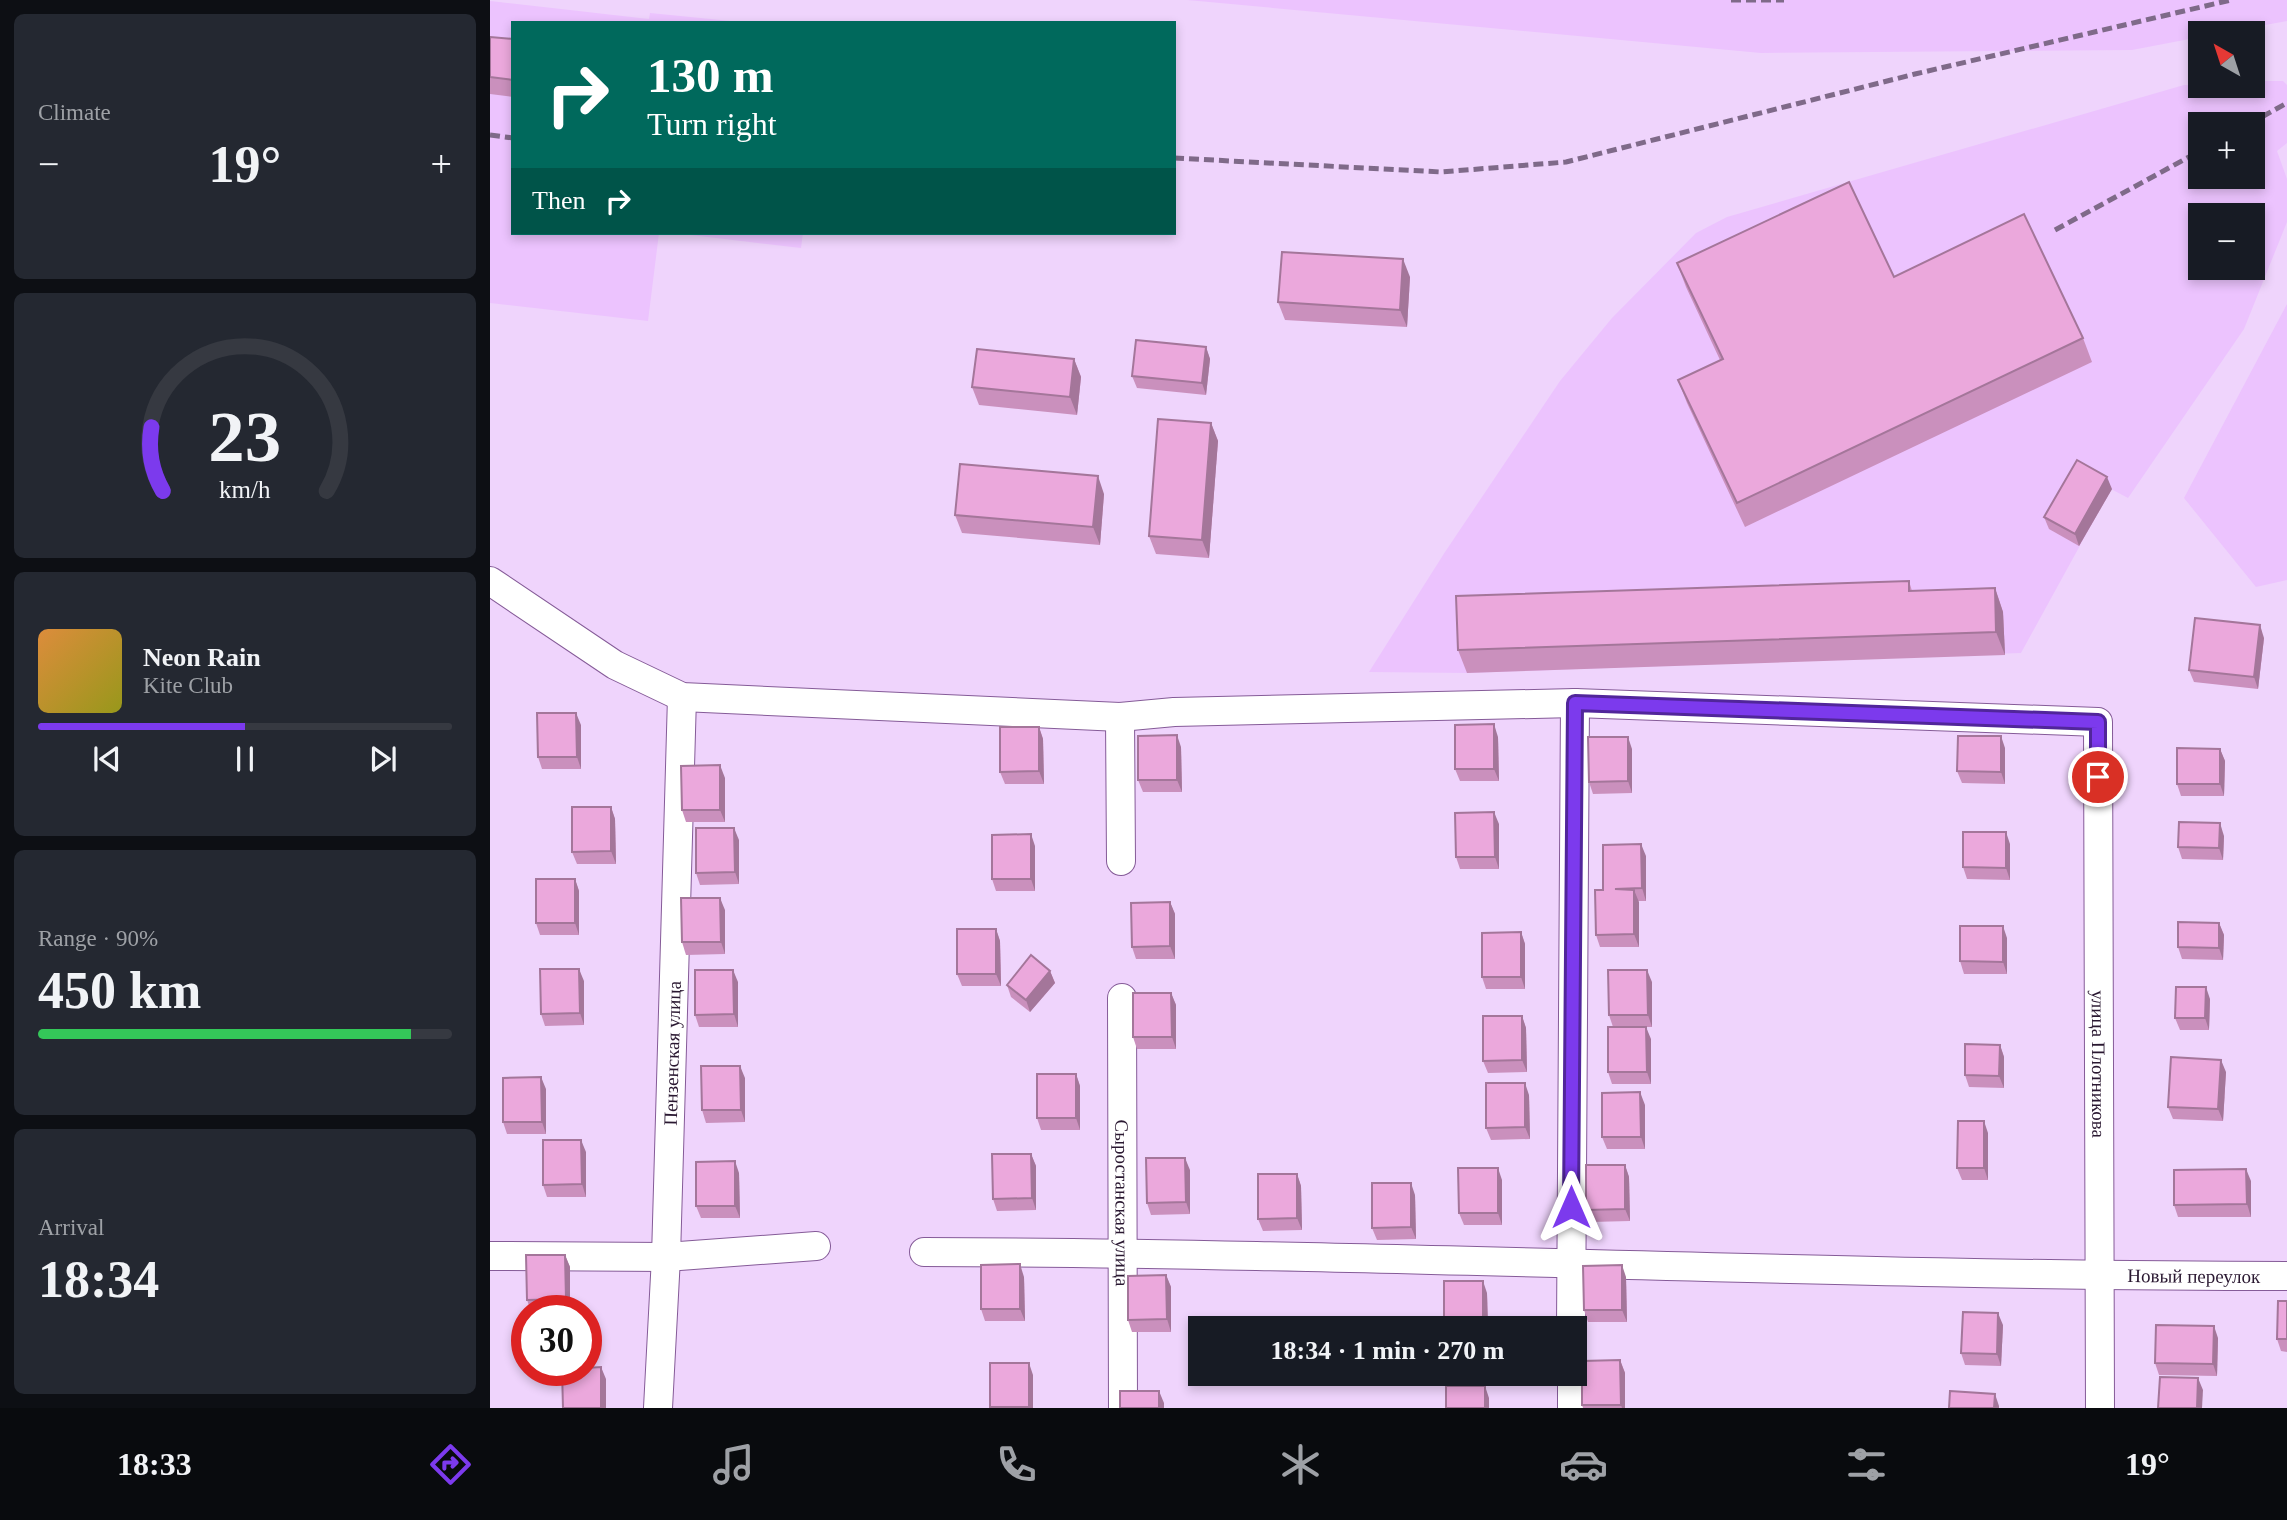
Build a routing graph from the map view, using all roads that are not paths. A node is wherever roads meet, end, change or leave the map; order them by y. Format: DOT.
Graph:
graph roads {
  1 [pos="490,581"];
  2 [pos="682,697"];
  3 [pos="1575,703"];
  4 [pos="1120,717"];
  5 [pos="1121,861"];
  6 [pos="1122,998"];
  7 [pos="816,1245"];
  8 [pos="923,1252"];
  9 [pos="1124,1253"];
  10 [pos="490,1256"];
  11 [pos="666,1258"];
  12 [pos="1571,1263"];
  13 [pos="2101,1276"];
  14 [pos="2287,1276"];
  15 [pos="1571,1316"];
  16 [pos="1572,1386"];
  17 [pos="658,1408"];
  18 [pos="1123,1408"];
  19 [pos="1572,1408"];
  20 [pos="2100,1408"];
  1 -- 2 [label="street"];
  2 -- 4 [label="street"];
  2 -- 11 [label="street, Пензенская улица"];
  3 -- 4 [label="street"];
  3 -- 12 [label="street"];
  3 -- 13 [label="street, улица Плотникова"];
  4 -- 5 [label="street"];
  6 -- 9 [label="street, Сыростанская улица"];
  7 -- 11 [label="street"];
  8 -- 9 [label="street, Новый переулок"];
  9 -- 12 [label="street, Новый переулок"];
  9 -- 18 [label="street, Сыростанская улица"];
  10 -- 11 [label="street"];
  11 -- 17 [label="street, Пензенская улица"];
  12 -- 13 [label="street, Новый переулок"];
  12 -- 15 [label="street"];
  13 -- 14 [label="street, Новый переулок"];
  13 -- 20 [label="street, улица Плотникова"];
  16 -- 19 [label="street"];
}
